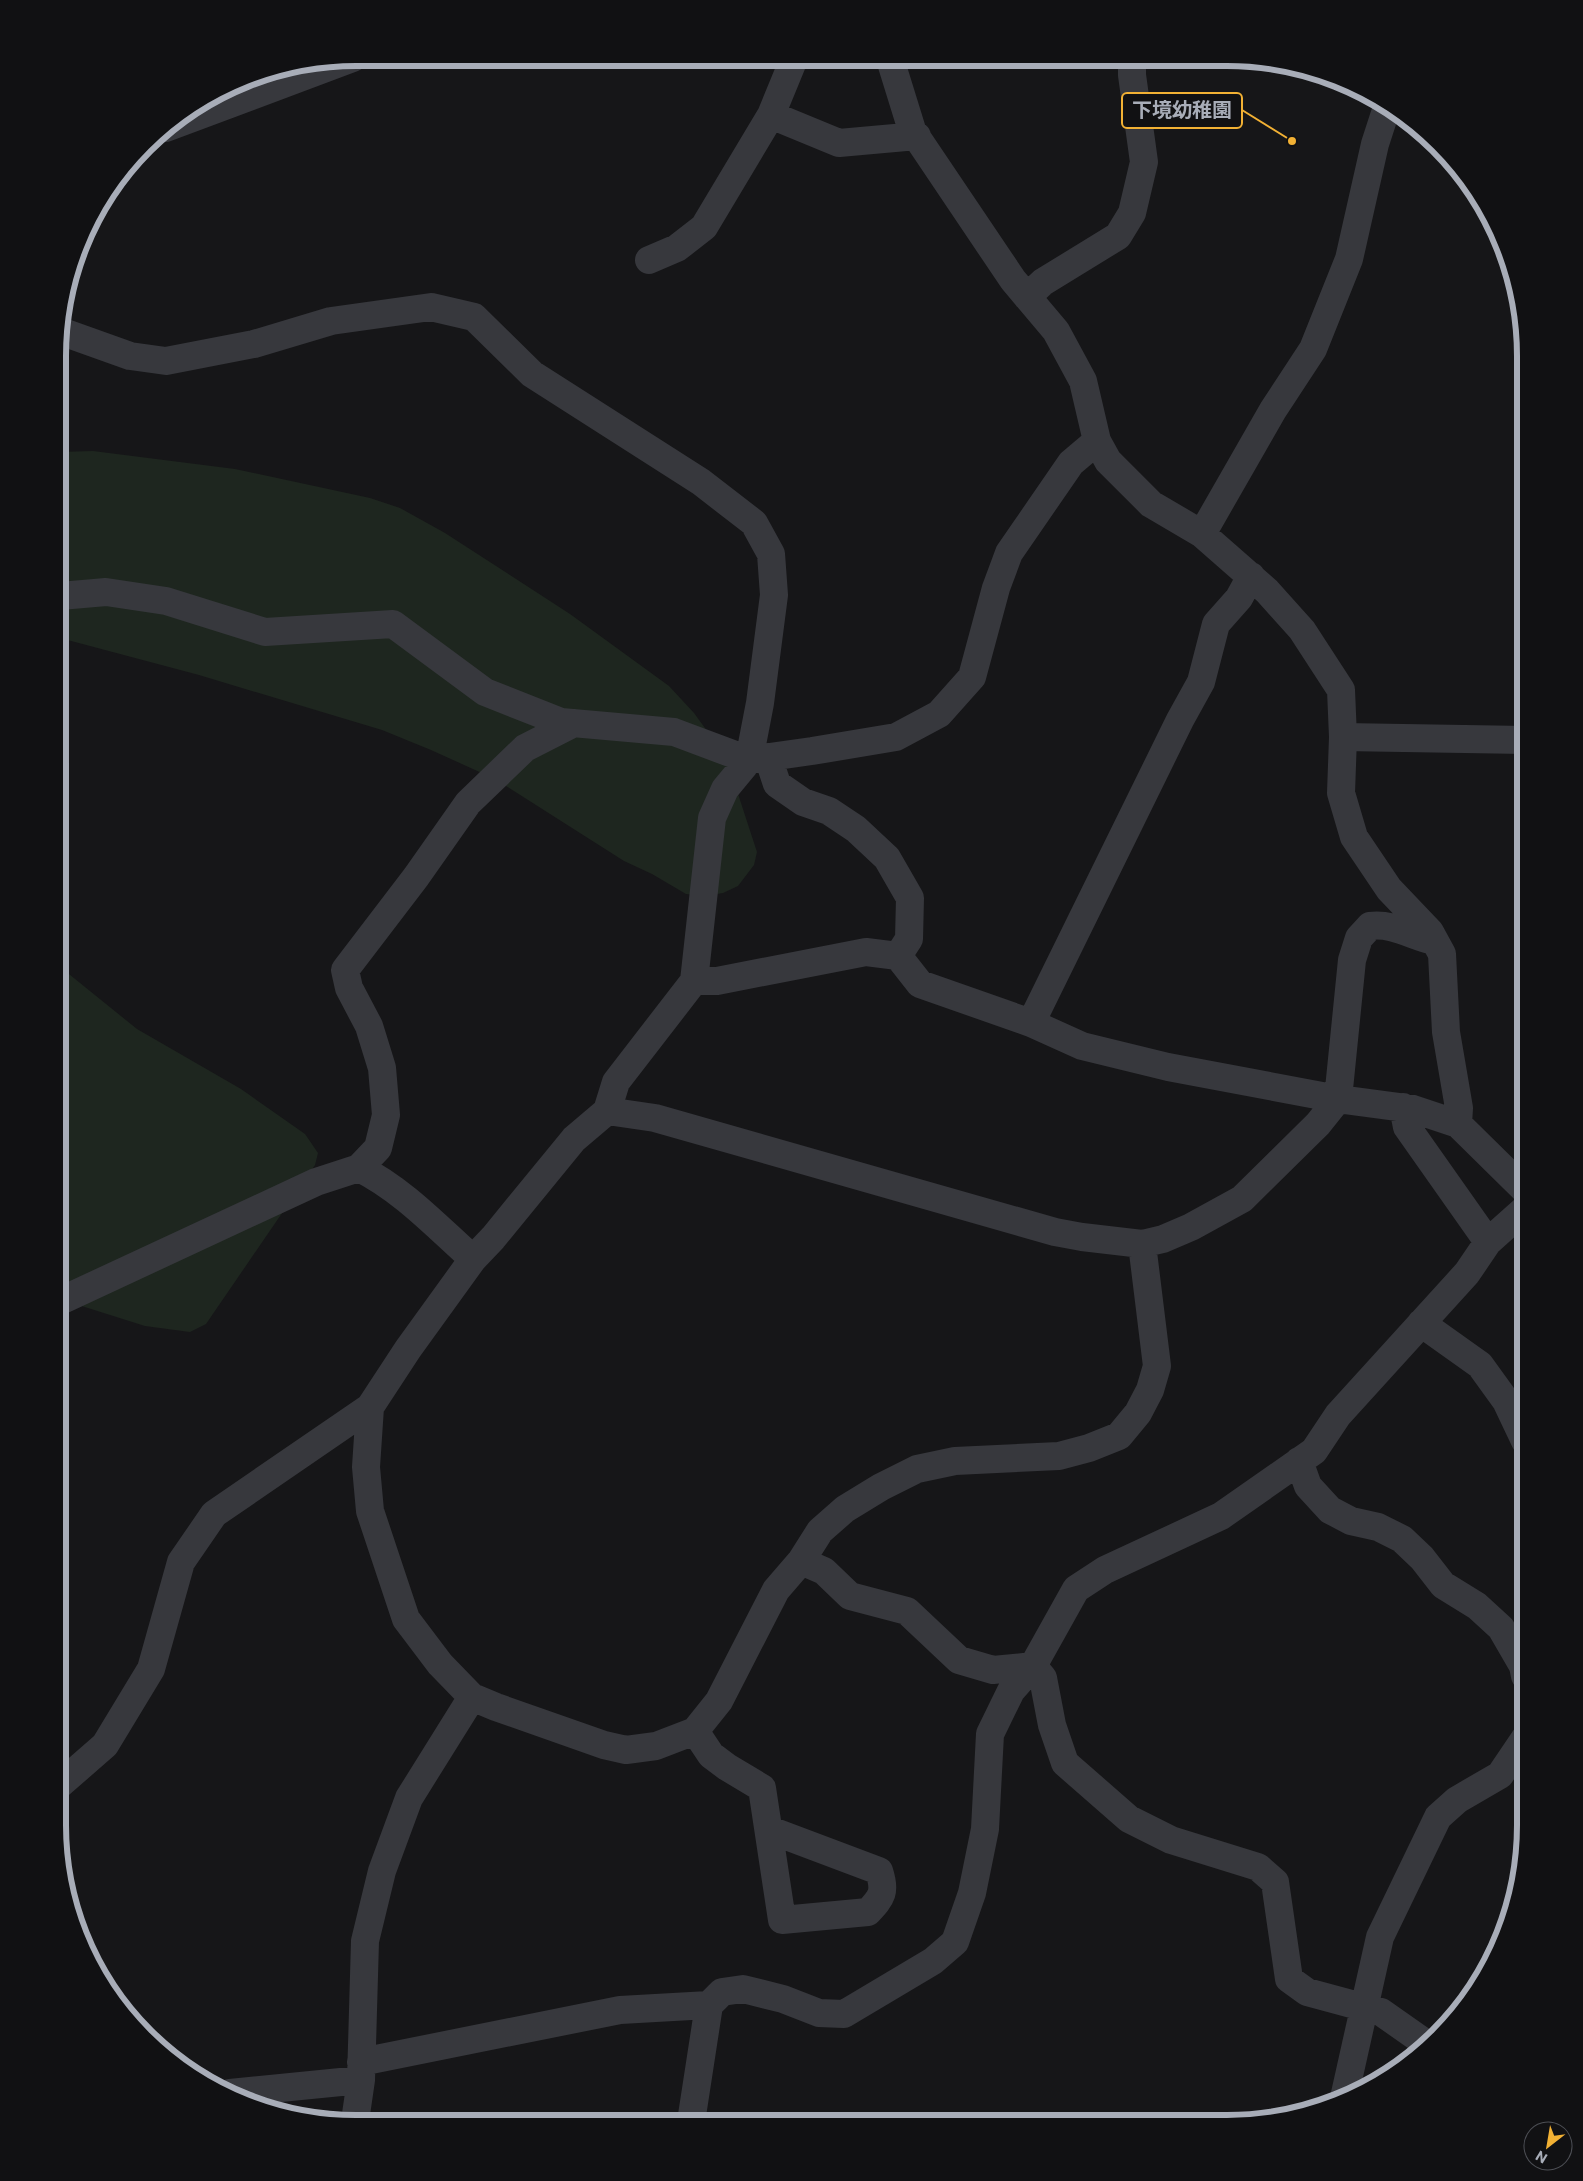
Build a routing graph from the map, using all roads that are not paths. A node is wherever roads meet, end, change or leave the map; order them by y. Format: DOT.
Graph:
graph roads {
  1 [pos="791,66"];
  2 [pos="892,66"];
  3 [pos="1132,66"];
  4 [pos="326,68"];
  5 [pos="1385,113"];
  6 [pos="771,116"];
  7 [pos="189,119"];
  8 [pos="917,136"];
  9 [pos="650,260"];
  10 [pos="1027,297"];
  11 [pos="67,334"];
  12 [pos="1097,441"];
  13 [pos="1202,534"];
  14 [pos="1251,576"];
  15 [pos="66,595"];
  16 [pos="574,723"];
  17 [pos="1343,737"];
  18 [pos="1517,740"];
  19 [pos="758,759"];
  20 [pos="1435,941"];
  21 [pos="898,956"];
  22 [pos="694,981"];
  23 [pos="1031,1023"];
  24 [pos="1338,1100"];
  25 [pos="1403,1108"];
  26 [pos="606,1111"];
  27 [pos="1458,1124"];
  28 [pos="359,1168"];
  29 [pos="1517,1182"];
  30 [pos="1517,1215"];
  31 [pos="1488,1242"];
  32 [pos="1142,1244"];
  33 [pos="473,1259"];
  34 [pos="66,1298"];
  35 [pos="1421,1323"];
  36 [pos="370,1407"];
  37 [pos="1517,1424"];
  38 [pos="1300,1461"];
  39 [pos="801,1561"];
  40 [pos="1517,1656"];
  41 [pos="1033,1666"];
  42 [pos="472,1697"];
  43 [pos="695,1731"];
  44 [pos="1517,1750"];
  45 [pos="66,1779"];
  46 [pos="770,1830"];
  47 [pos="709,2005"];
  48 [pos="1364,2006"];
  49 [pos="1421,2040"];
  50 [pos="361,2071"];
  51 [pos="1346,2089"];
  52 [pos="241,2091"];
  53 [pos="356,2115"];
  54 [pos="692,2115"];
  1 -- 6 [label="street"];
  2 -- 8 [label="street"];
  3 -- 10 [label="street"];
  4 -- 7 [label="street"];
  5 -- 13 [label="street"];
  6 -- 8 [label="street"];
  6 -- 9 [label="street"];
  8 -- 10 [label="street"];
  10 -- 12 [label="street"];
  11 -- 19 [label="street"];
  12 -- 13 [label="street"];
  12 -- 19 [label="street"];
  13 -- 14 [label="street"];
  14 -- 17 [label="street"];
  14 -- 23 [label="street"];
  15 -- 16 [label="street"];
  16 -- 19 [label="street"];
  16 -- 28 [label="street"];
  17 -- 18 [label="street"];
  17 -- 20 [label="street"];
  19 -- 21 [label="street"];
  19 -- 22 [label="street"];
  20 -- 24 [label="street"];
  20 -- 27 [label="street"];
  21 -- 22 [label="street"];
  21 -- 23 [label="street"];
  22 -- 26 [label="street"];
  23 -- 24 [label="street"];
  24 -- 25 [label="street"];
  24 -- 32 [label="street"];
  25 -- 27 [label="street"];
  25 -- 31 [label="street"];
  26 -- 32 [label="street"];
  26 -- 33 [label="street"];
  27 -- 29 [label="street"];
  28 -- 33 [label="street"];
  28 -- 34 [label="street"];
  30 -- 31 [label="street"];
  31 -- 35 [label="street"];
  32 -- 39 [label="street"];
  33 -- 36 [label="street"];
  35 -- 37 [label="street"];
  35 -- 38 [label="street"];
  36 -- 42 [label="street"];
  36 -- 45 [label="street"];
  38 -- 40 [label="street"];
  38 -- 41 [label="street"];
  39 -- 41 [label="street"];
  39 -- 43 [label="street"];
  41 -- 47 [label="street"];
  41 -- 48 [label="street"];
  42 -- 43 [label="street"];
  42 -- 50 [label="street"];
  43 -- 46 [label="street"];
  44 -- 48 [label="street"];
  47 -- 50 [label="street"];
  47 -- 54 [label="street"];
  48 -- 49 [label="street"];
  48 -- 51 [label="street"];
  50 -- 52 [label="street"];
  50 -- 53 [label="street"];
}
